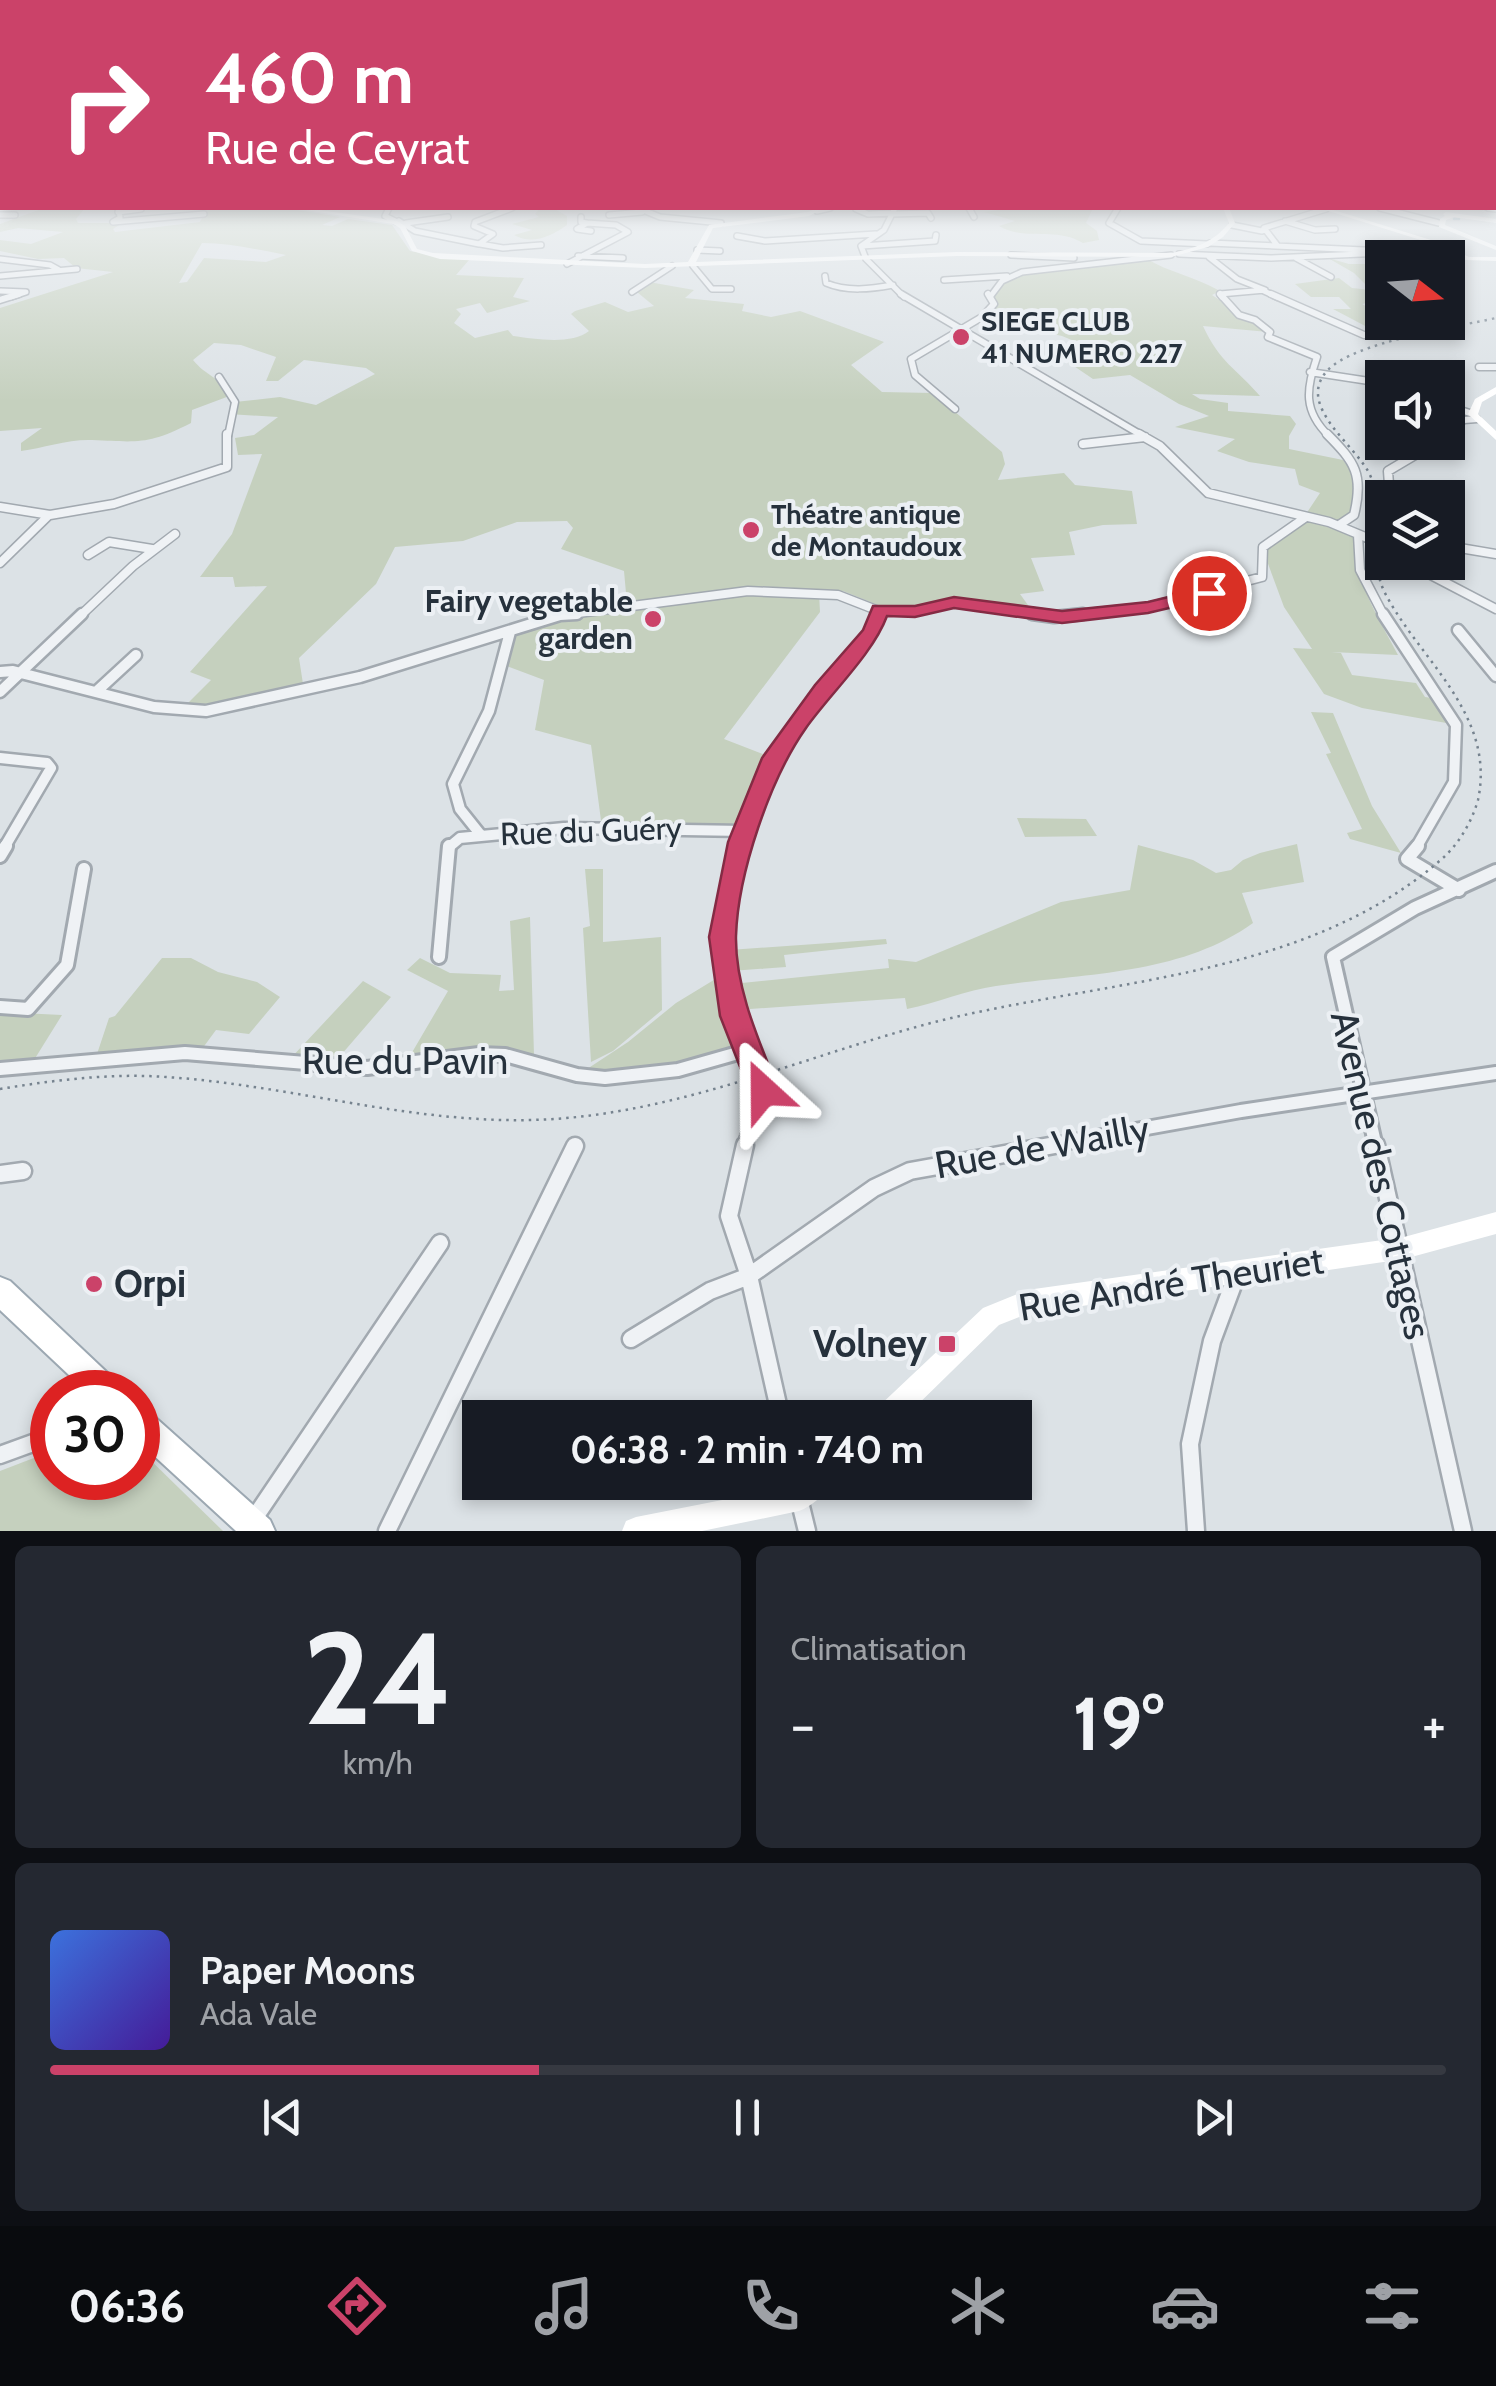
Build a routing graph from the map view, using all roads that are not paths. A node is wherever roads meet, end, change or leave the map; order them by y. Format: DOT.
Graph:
graph roads {
  1 [pos="484,258"];
  2 [pos="574,258"];
  3 [pos="695,258"];
  4 [pos="903,258"];
  5 [pos="1115,258"];
  6 [pos="1212,258"];
  7 [pos="1294,258"];
  8 [pos="0,259"];
  9 [pos="866,260"];
  10 [pos="695,263"];
  11 [pos="567,264"];
  12 [pos="672,266"];
  13 [pos="77,269"];
  14 [pos="59,270"];
  15 [pos="0,276"];
  16 [pos="826,276"];
  17 [pos="1012,276"];
  18 [pos="1332,277"];
  19 [pos="944,280"];
  20 [pos="893,285"];
  21 [pos="835,287"];
  22 [pos="731,289"];
  23 [pos="0,291"];
  24 [pos="1264,291"];
  25 [pos="632,292"];
  26 [pos="837,297"];
  27 [pos="0,300"];
  28 [pos="961,328"];
  29 [pos="1364,335"];
  30 [pos="1480,367"];
  31 [pos="1496,367"];
  32 [pos="1310,372"];
  33 [pos="220,377"];
  34 [pos="1341,378"];
  35 [pos="1365,378"];
  36 [pos="1336,386"];
  37 [pos="1496,390"];
  38 [pos="955,409"];
  39 [pos="1465,413"];
  40 [pos="1475,417"];
  41 [pos="1465,420"];
  42 [pos="1496,437"];
  43 [pos="1146,438"];
  44 [pos="1083,444"];
  45 [pos="1407,460"];
  46 [pos="1389,480"];
  47 [pos="0,507"];
  48 [pos="50,515"];
  49 [pos="1306,517"];
  50 [pos="1339,525"];
  51 [pos="175,534"];
  52 [pos="1358,535"];
  53 [pos="1365,538"];
  54 [pos="152,549"];
  55 [pos="1465,549"];
  56 [pos="1496,554"];
  57 [pos="88,555"];
  58 [pos="0,563"];
  59 [pos="1440,580"];
  60 [pos="1496,609"];
  61 [pos="879,610"];
  62 [pos="1458,630"];
  63 [pos="510,632"];
  64 [pos="136,655"];
  65 [pos="0,672"];
  66 [pos="22,673"];
  67 [pos="1496,676"];
  68 [pos="0,692"];
  69 [pos="97,692"];
  70 [pos="0,758"];
  71 [pos="744,831"];
  72 [pos="480,834"];
  73 [pos="0,856"];
  74 [pos="84,869"];
  75 [pos="1496,871"];
  76 [pos="1459,890"];
  77 [pos="439,957"];
  78 [pos="0,1007"];
  79 [pos="746,1051"];
  80 [pos="0,1069"];
  81 [pos="1496,1073"];
  82 [pos="1362,1092"];
  83 [pos="575,1146"];
  84 [pos="23,1170"];
  85 [pos="0,1174"];
  86 [pos="1496,1224"];
  87 [pos="440,1244"];
  88 [pos="1398,1249"];
  89 [pos="1237,1273"];
  90 [pos="749,1276"];
  91 [pos="0,1291"];
  92 [pos="632,1338"];
  93 [pos="83,1370"];
  94 [pos="777,1400"];
  95 [pos="903,1400"];
  96 [pos="160,1441"];
  97 [pos="30,1444"];
  98 [pos="0,1455"];
  99 [pos="757,1500"];
  100 [pos="805,1500"];
  101 [pos="255,1527"];
  102 [pos="387,1531"];
  103 [pos="636,1531"];
  104 [pos="806,1531"];
  105 [pos="1196,1531"];
  106 [pos="1463,1531"];
  1 -- 11 [label="main road"];
  2 -- 11 [label="street"];
  3 -- 10 [label="main road"];
  4 -- 9 [label="main road"];
  5 -- 17 [label="street"];
  6 -- 24 [label="street"];
  7 -- 18 [label="street"];
  8 -- 14 [label="street"];
  9 -- 10 [label="main road"];
  9 -- 20 [label="street"];
  10 -- 12 [label="main road"];
  10 -- 22 [label="street"];
  11 -- 12 [label="main road"];
  12 -- 25 [label="street"];
  13 -- 14 [label="street"];
  14 -- 15 [label="street"];
  16 -- 21 [label="street"];
  17 -- 19 [label="street"];
  17 -- 28 [label="street"];
  20 -- 21 [label="street"];
  20 -- 28 [label="street"];
  21 -- 26 [label="street"];
  23 -- 27 [label="street"];
  24 -- 29 [label="street"];
  24 -- 32 [label="street"];
  28 -- 38 [label="street"];
  28 -- 43 [label="street"];
  30 -- 31 [label="street"];
  32 -- 34 [label="street"];
  32 -- 50 [label="street"];
  33 -- 48 [label="street"];
  34 -- 35 [label="street"];
  34 -- 36 [label="street"];
  37 -- 40 [label="main road"];
  39 -- 40 [label="street"];
  40 -- 41 [label="street"];
  40 -- 42 [label="main road"];
  43 -- 44 [label="street"];
  43 -- 49 [label="street"];
  45 -- 46 [label="street"];
  47 -- 48 [label="street"];
  48 -- 58 [label="street"];
  49 -- 50 [label="street"];
  49 -- 61 [label="street"];
  50 -- 52 [label="street"];
  51 -- 54 [label="street"];
  52 -- 53 [label="street"];
  52 -- 76 [label="street"];
  54 -- 57 [label="street"];
  54 -- 66 [label="street"];
  55 -- 56 [label="street"];
  59 -- 60 [label="street"];
  61 -- 63 [label="street"];
  61 -- 71 [label="street"];
  62 -- 67 [label="street"];
  63 -- 69 [label="street"];
  63 -- 72 [label="street, Rue du Guéry"];
  64 -- 69 [label="street"];
  65 -- 66 [label="street"];
  66 -- 68 [label="street"];
  66 -- 69 [label="street"];
  70 -- 73 [label="street"];
  71 -- 72 [label="street, Rue du Guéry"];
  71 -- 79 [label="street"];
  72 -- 77 [label="street"];
  74 -- 78 [label="street"];
  75 -- 76 [label="street"];
  76 -- 82 [label="street, Avenue des Cottages"];
  79 -- 80 [label="street, Rue du Pavin"];
  79 -- 90 [label="street"];
  81 -- 82 [label="street, Rue de Wailly"];
  82 -- 88 [label="street, Avenue des Cottages"];
  82 -- 90 [label="street, Rue de Wailly"];
  83 -- 102 [label="street"];
  84 -- 85 [label="street"];
  86 -- 88 [label="main road, Rue André Theuriet"];
  87 -- 101 [label="street"];
  88 -- 89 [label="main road, Rue André Theuriet"];
  88 -- 106 [label="street, Avenue des Cottages"];
  89 -- 95 [label="main road, Rue André Theuriet"];
  89 -- 105 [label="street"];
  90 -- 92 [label="street, Rue de Wailly"];
  90 -- 94 [label="street"];
  91 -- 93 [label="main road"];
  96 -- 101 [label="main road"];
  97 -- 98 [label="street"];
  99 -- 103 [label="main road"];
  100 -- 104 [label="street"];
}
